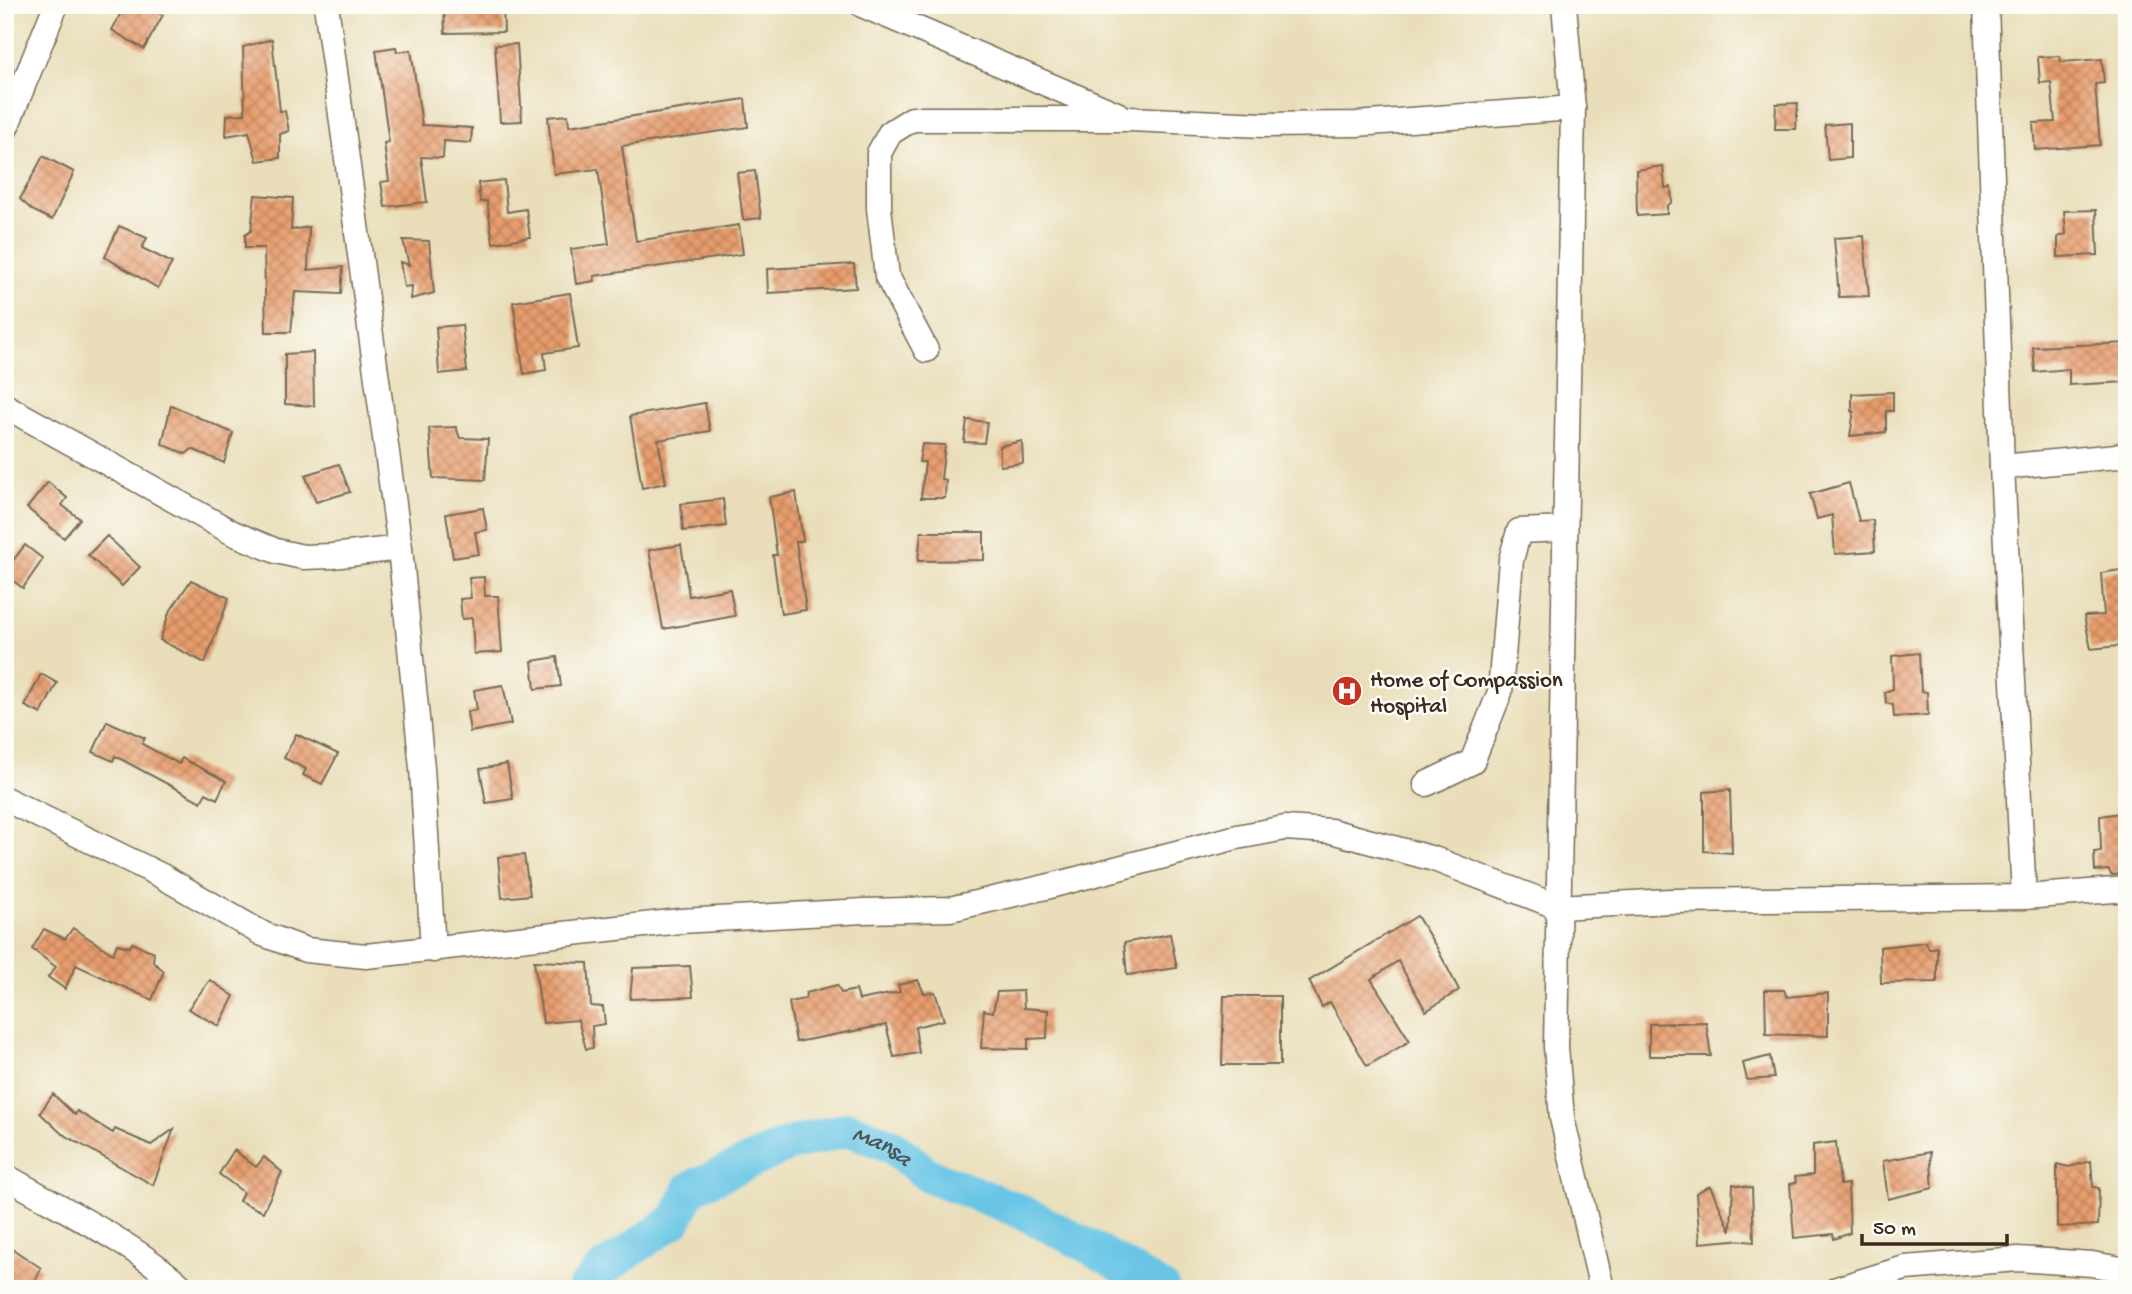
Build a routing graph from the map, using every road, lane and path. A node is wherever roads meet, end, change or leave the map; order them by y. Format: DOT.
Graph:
graph roads {
  1 [pos="56,5"];
  2 [pos="326,5"];
  3 [pos="862,5"];
  4 [pos="1564,5"];
  5 [pos="1986,5"];
  6 [pos="1573,108"];
  7 [pos="1130,119"];
  8 [pos="5,130"];
  9 [pos="926,350"];
  10 [pos="5,406"];
  11 [pos="2127,455"];
  12 [pos="2002,467"];
  13 [pos="1565,529"];
  14 [pos="400,548"];
  15 [pos="1426,784"];
  16 [pos="5,799"];
  17 [pos="2127,889"];
  18 [pos="2024,897"];
  19 [pos="1558,907"];
  20 [pos="433,950"];
  21 [pos="5,1176"];
  22 [pos="2127,1270"];
  23 [pos="1608,1285"];
  24 [pos="184,1289"];
  25 [pos="1837,1289"];
  1 -- 8 [label="street"];
  2 -- 14 [label="street"];
  3 -- 7 [label="street"];
  4 -- 6 [label="street"];
  5 -- 12 [label="street"];
  6 -- 7 [label="street"];
  6 -- 13 [label="street"];
  7 -- 9 [label="street"];
  10 -- 14 [label="street"];
  11 -- 12 [label="street"];
  12 -- 18 [label="street"];
  13 -- 15 [label="street"];
  13 -- 19 [label="street"];
  14 -- 20 [label="street"];
  16 -- 20 [label="street"];
  17 -- 18 [label="street"];
  18 -- 19 [label="street"];
  19 -- 20 [label="street"];
  19 -- 23 [label="street"];
  21 -- 24 [label="street"];
  22 -- 25 [label="street"];
}
